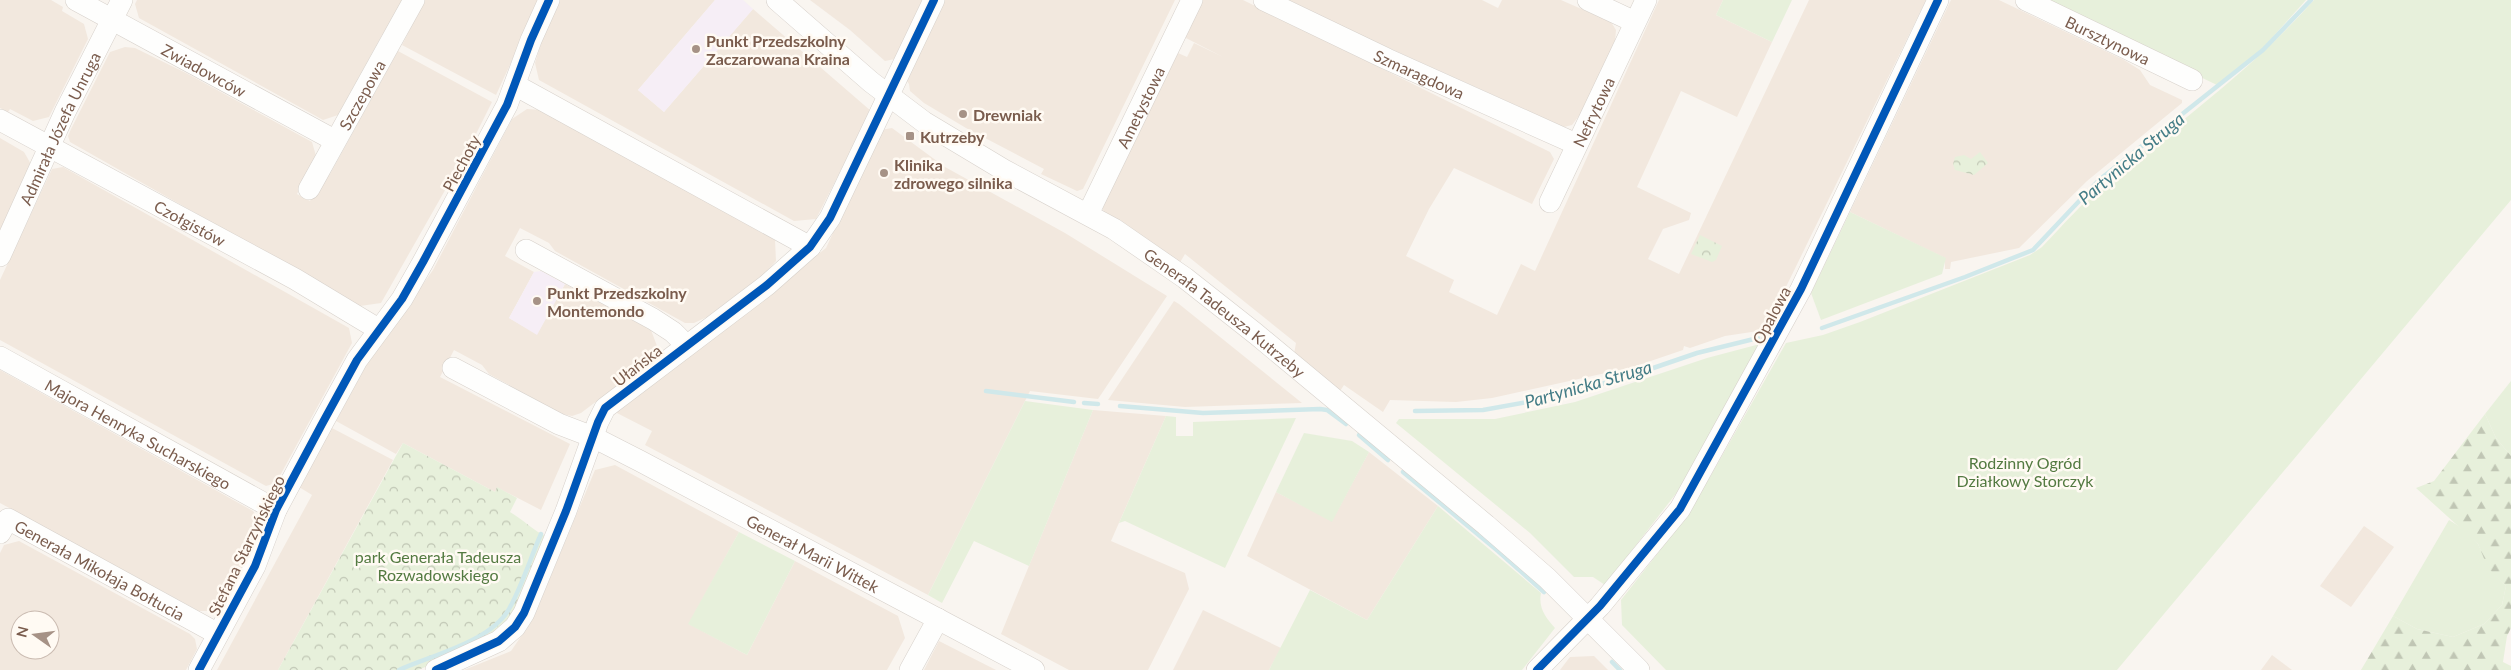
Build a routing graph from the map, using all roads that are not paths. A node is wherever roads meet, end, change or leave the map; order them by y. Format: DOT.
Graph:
graph roads {
  1 [pos="76,0"];
  2 [pos="122,0"];
  3 [pos="414,0"];
  4 [pos="549,0"];
  5 [pos="777,0"];
  6 [pos="934,0"];
  7 [pos="1192,0"];
  8 [pos="1264,0"];
  9 [pos="1588,0"];
  10 [pos="1646,0"];
  11 [pos="1938,0"];
  12 [pos="2026,0"];
  13 [pos="111,19"];
  14 [pos="1635,22"];
  15 [pos="2192,80"];
  16 [pos="515,85"];
  17 [pos="888,95"];
  18 [pos="0,120"];
  19 [pos="334,140"];
  20 [pos="1576,144"];
  21 [pos="51,148"];
  22 [pos="309,189"];
  23 [pos="1550,202"];
  24 [pos="1088,214"];
  25 [pos="810,247"];
  26 [pos="526,250"];
  27 [pos="0,256"];
  28 [pos="378,329"];
  29 [pos="686,344"];
  30 [pos="0,357"];
  31 [pos="453,368"];
  32 [pos="593,437"];
  33 [pos="276,510"];
  34 [pos="4,526"];
  35 [pos="938,619"];
  36 [pos="1588,619"];
  37 [pos="218,634"];
  38 [pos="199,670"];
  39 [pos="436,670"];
  40 [pos="910,670"];
  41 [pos="1034,670"];
  42 [pos="1537,670"];
  43 [pos="1640,670"];
  1 -- 13 [label="street, Zwiadowców"];
  2 -- 13 [label="street, Admirała Józefa Unruga"];
  3 -- 19 [label="street, Szczepowa"];
  4 -- 16 [label="street, Piechoty"];
  5 -- 17 [label="street, Generała Tadeusza Kutrzeby"];
  6 -- 17 [label="street, Ułańska"];
  7 -- 24 [label="street, Ametystowa"];
  8 -- 20 [label="street, Szmaragdowa"];
  9 -- 14 [label="street"];
  10 -- 14 [label="street, Nefrytowa"];
  11 -- 36 [label="street, Opalowa"];
  12 -- 15 [label="street, Bursztynowa"];
  13 -- 19 [label="street, Zwiadowców"];
  13 -- 21 [label="street, Admirała Józefa Unruga"];
  14 -- 20 [label="street, Nefrytowa"];
  16 -- 25 [label="street"];
  16 -- 28 [label="street, Piechoty"];
  17 -- 24 [label="street, Generała Tadeusza Kutrzeby"];
  17 -- 25 [label="street, Ułańska"];
  18 -- 21 [label="street, Czołgistów"];
  19 -- 22 [label="street, Szczepowa"];
  20 -- 23 [label="street, Nefrytowa"];
  21 -- 27 [label="street, Admirała Józefa Unruga"];
  21 -- 28 [label="street, Czołgistów"];
  24 -- 36 [label="street, Generała Tadeusza Kutrzeby"];
  25 -- 29 [label="street, Ułańska"];
  26 -- 29 [label="street"];
  28 -- 33 [label="street, Stefana Starzyńskiego"];
  29 -- 32 [label="street, Ułańska"];
  30 -- 33 [label="street, Majora Henryka Sucharskiego"];
  31 -- 32 [label="street, Generał Marii Wittek"];
  32 -- 35 [label="street, Generał Marii Wittek"];
  32 -- 39 [label="street, Ułańska"];
  33 -- 37 [label="street, Stefana Starzyńskiego"];
  34 -- 37 [label="street, Generała Mikołaja Bołtucia"];
  35 -- 40 [label="street"];
  35 -- 41 [label="street, Generał Marii Wittek"];
  36 -- 42 [label="street, Opalowa"];
  36 -- 43 [label="street, Generała Tadeusza Kutrzeby"];
  37 -- 38 [label="street, Stefana Starzyńskiego"];
}
